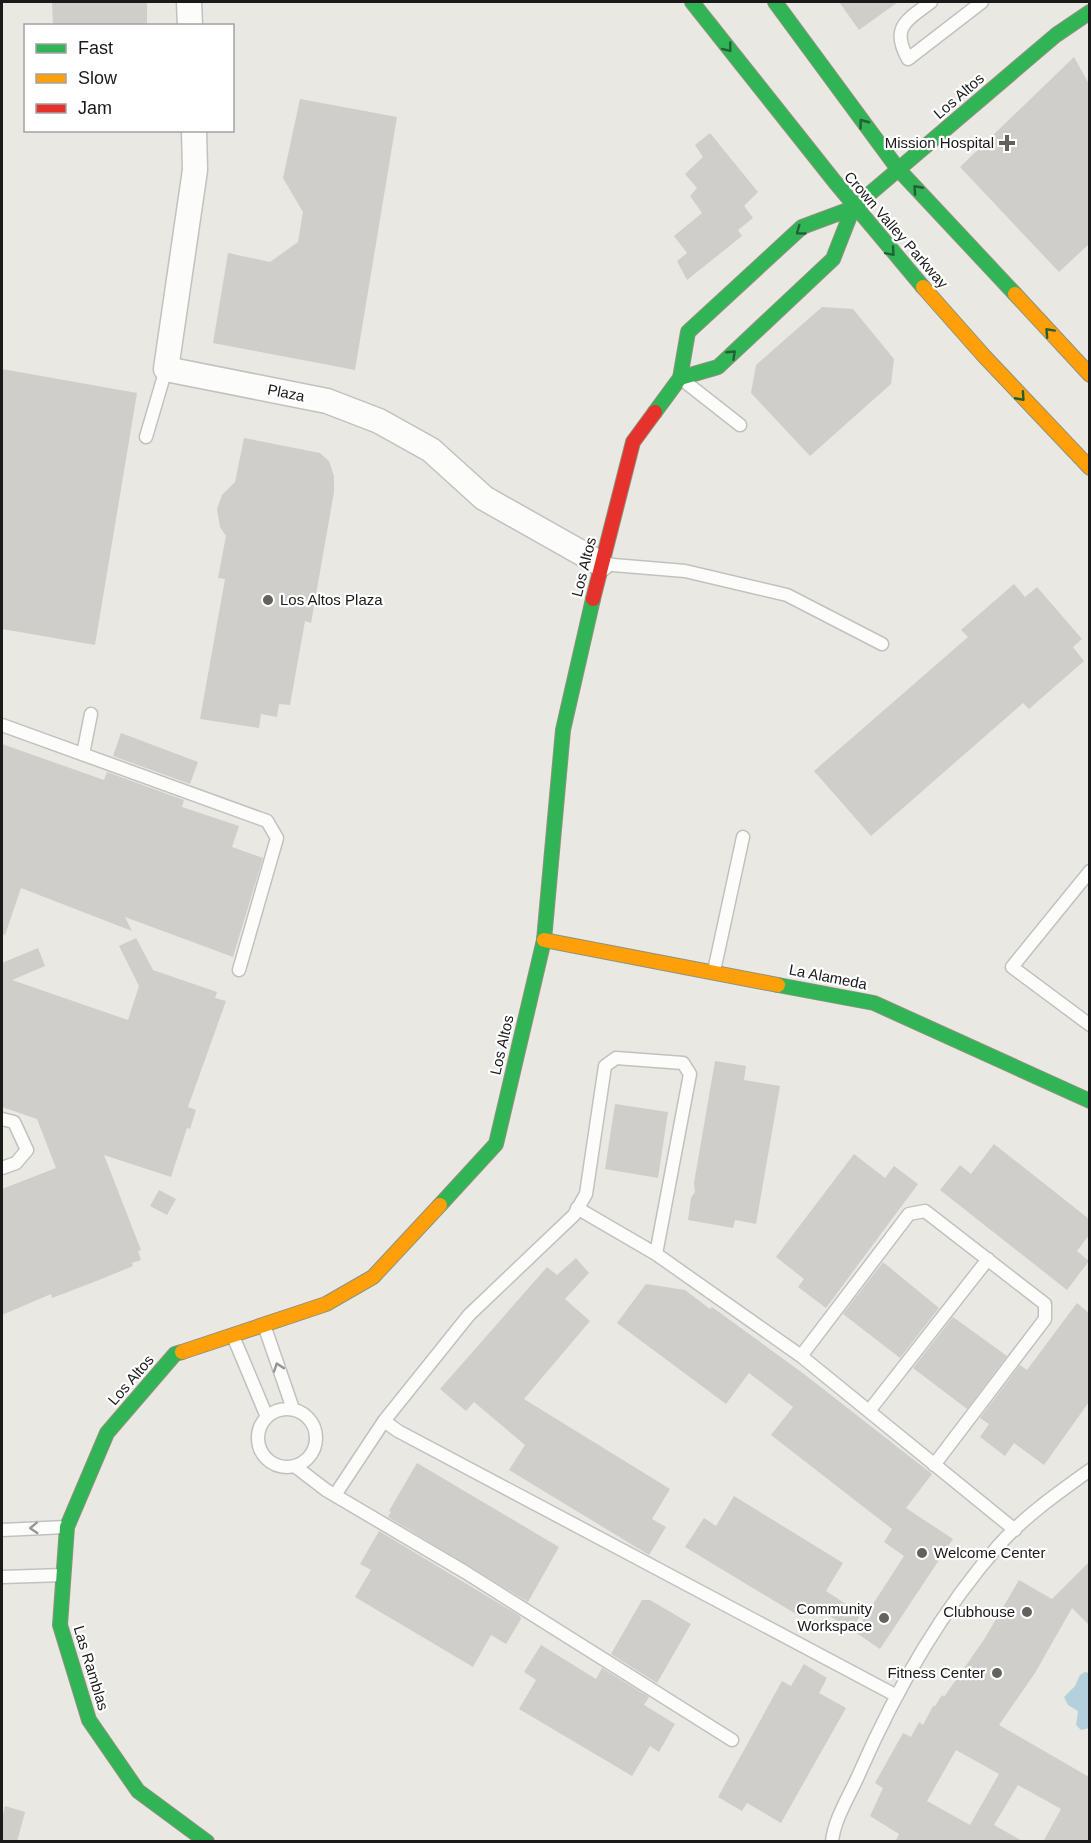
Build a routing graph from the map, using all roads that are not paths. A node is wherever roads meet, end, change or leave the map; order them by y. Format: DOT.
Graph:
graph roads {
  1 [pos="189,2"];
  2 [pos="692,2"];
  3 [pos="775,2"];
  4 [pos="931,2"];
  5 [pos="982,2"];
  6 [pos="1089,12"];
  7 [pos="190,24"];
  8 [pos="194,132"];
  9 [pos="898,170"];
  10 [pos="853,208"];
  11 [pos="166,369"];
  12 [pos="1089,375"];
  13 [pos="680,378"];
  14 [pos="740,425"];
  15 [pos="146,437"];
  16 [pos="1089,468"];
  17 [pos="601,564"];
  18 [pos="882,644"];
  19 [pos="91,714"];
  20 [pos="2,725"];
  21 [pos="83,754"];
  22 [pos="743,837"];
  23 [pos="1089,871"];
  24 [pos="544,940"];
  25 [pos="239,970"];
  26 [pos="713,972"];
  27 [pos="1089,1025"];
  28 [pos="1089,1101"];
  29 [pos="2,1119"];
  30 [pos="2,1168"];
  31 [pos="577,1208"];
  32 [pos="656,1254"];
  33 [pos="988,1259"];
  34 [pos="264,1325"];
  35 [pos="233,1335"];
  36 [pos="801,1356"];
  37 [pos="293,1409"];
  38 [pos="869,1411"];
  39 [pos="267,1417"];
  40 [pos="384,1421"];
  41 [pos="934,1465"];
  42 [pos="296,1467"];
  43 [pos="1089,1470"];
  44 [pos="335,1495"];
  45 [pos="67,1527"];
  46 [pos="2,1530"];
  47 [pos="1015,1530"];
  48 [pos="63,1575"];
  49 [pos="2,1577"];
  50 [pos="897,1696"];
  51 [pos="732,1740"];
  52 [pos="207,1842"];
  53 [pos="832,1842"];
  1 -- 7 [label="street"];
  2 -- 10 [label="street, Crown Valley Parkway, one-way"];
  9 -- 3 [label="street, one-way"];
  4 -- 5 [label="lane"];
  6 -- 9 [label="street, Los Altos"];
  8 -- 11 [label="street"];
  9 -- 10 [label="street, Los Altos"];
  12 -- 9 [label="street, one-way"];
  13 -- 10 [label="street, Los Altos, one-way"];
  10 -- 13 [label="street, Los Altos, one-way"];
  10 -- 16 [label="street, Crown Valley Parkway, one-way"];
  11 -- 15 [label="lane"];
  11 -- 17 [label="street, Plaza"];
  13 -- 14 [label="lane"];
  13 -- 17 [label="street, Los Altos"];
  17 -- 18 [label="lane"];
  17 -- 24 [label="street, Los Altos"];
  19 -- 21 [label="lane"];
  20 -- 21 [label="lane"];
  21 -- 25 [label="lane"];
  22 -- 26 [label="lane"];
  23 -- 27 [label="lane"];
  24 -- 26 [label="street, La Alameda"];
  24 -- 34 [label="street, Los Altos"];
  26 -- 28 [label="street, La Alameda"];
  29 -- 30 [label="lane"];
  31 -- 32 [label="lane"];
  31 -- 32 [label="lane"];
  31 -- 40 [label="lane"];
  32 -- 36 [label="lane"];
  33 -- 36 [label="lane"];
  33 -- 38 [label="lane"];
  33 -- 41 [label="lane"];
  34 -- 35 [label="street, Los Altos"];
  37 -- 34 [label="lane, one-way"];
  35 -- 39 [label="lane"];
  35 -- 45 [label="street, Los Altos"];
  36 -- 38 [label="lane"];
  37 -- 39 [label="lane"];
  37 -- 42 [label="lane"];
  38 -- 41 [label="lane"];
  39 -- 42 [label="lane"];
  40 -- 44 [label="lane"];
  40 -- 50 [label="lane"];
  41 -- 47 [label="lane"];
  42 -- 44 [label="lane"];
  43 -- 47 [label="lane"];
  44 -- 51 [label="lane"];
  45 -- 46 [label="lane, one-way"];
  45 -- 48 [label="street, Las Ramblas"];
  47 -- 50 [label="lane"];
  48 -- 49 [label="lane"];
  48 -- 52 [label="street, Las Ramblas"];
  50 -- 53 [label="lane"];
}
